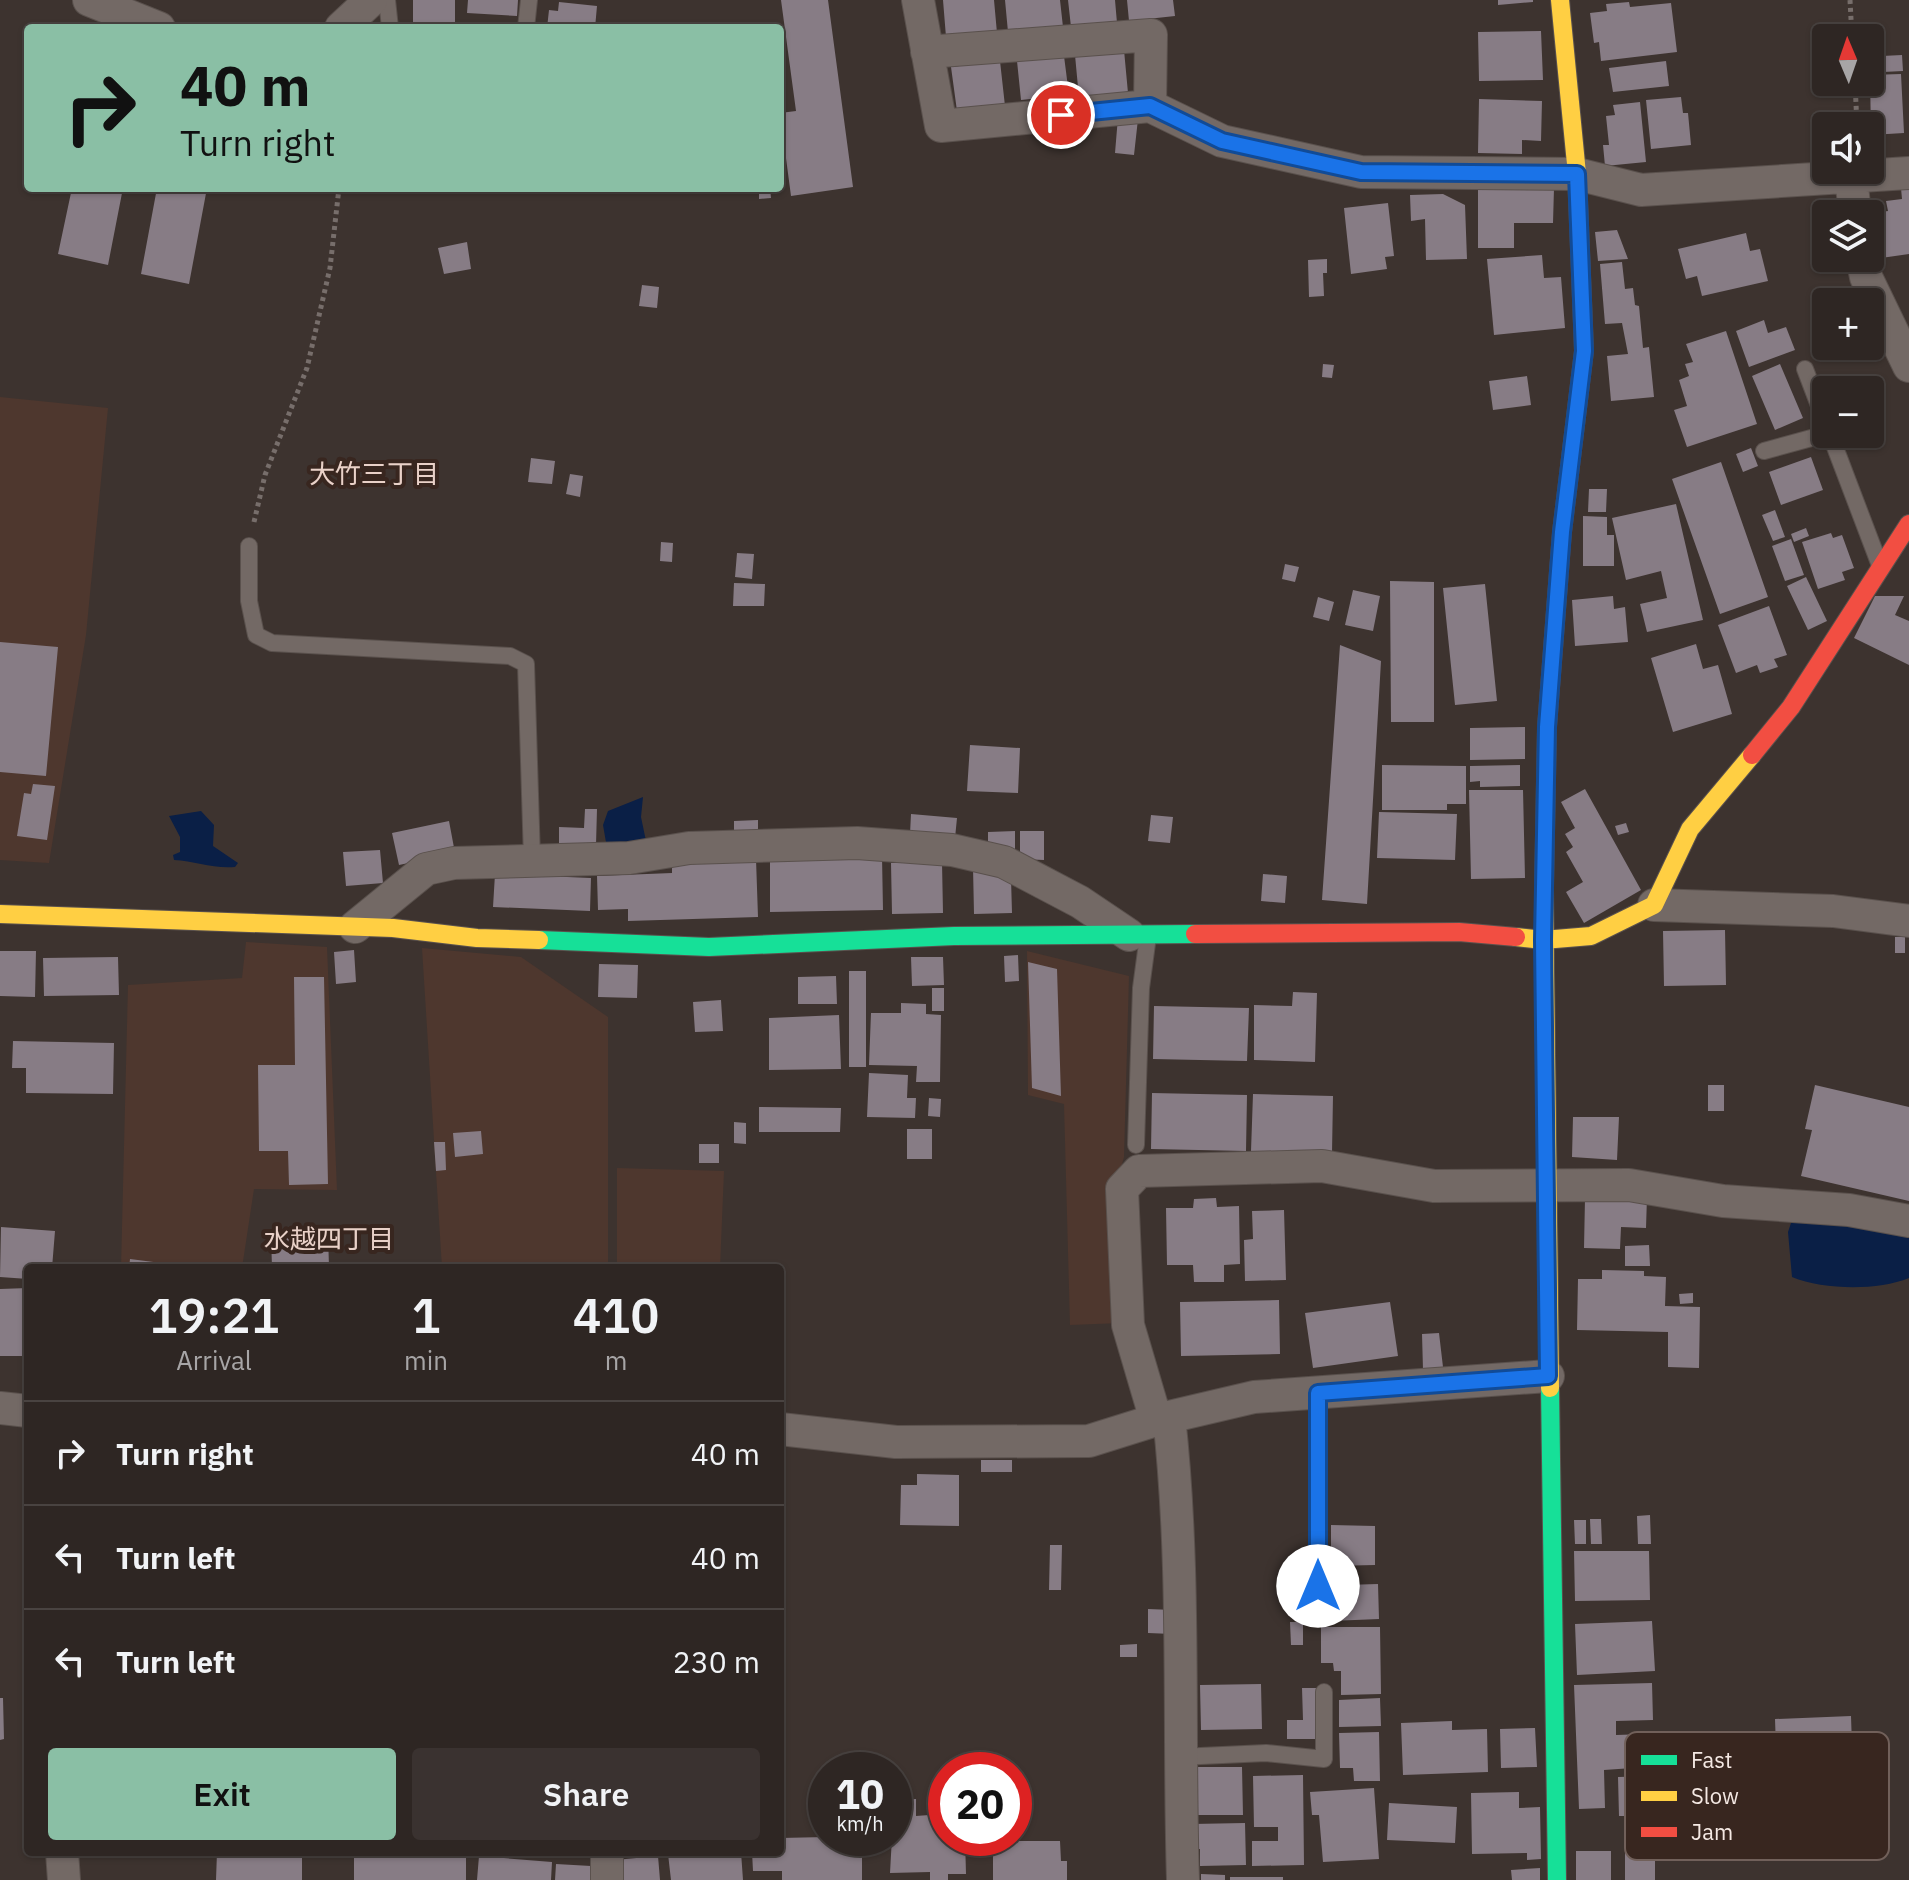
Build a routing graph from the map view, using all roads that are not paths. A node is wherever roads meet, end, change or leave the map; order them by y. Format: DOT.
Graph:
graph roads {
  1 [pos="89,0"];
  2 [pos="371,0"];
  3 [pos="387,0"];
  4 [pos="529,0"];
  5 [pos="918,0"];
  6 [pos="1560,0"];
  7 [pos="149,24"];
  8 [pos="345,24"];
  9 [pos="390,24"];
  10 [pos="526,24"];
  11 [pos="927,52"];
  12 [pos="1150,106"];
  13 [pos="1909,173"];
  14 [pos="1577,174"];
  15 [pos="1884,175"];
  16 [pos="1812,179"];
  17 [pos="1865,272"];
  18 [pos="1909,366"];
  19 [pos="1805,369"];
  20 [pos="1812,387"];
  21 [pos="1812,438"];
  22 [pos="1833,448"];
  23 [pos="1764,451"];
  24 [pos="1909,524"];
  25 [pos="249,546"];
  26 [pos="1880,568"];
  27 [pos="532,859"];
  28 [pos="1654,905"];
  29 [pos="0,914"];
  30 [pos="1909,921"];
  31 [pos="355,927"];
  32 [pos="1139,935"];
  33 [pos="1543,940"];
  34 [pos="1136,1145"];
  35 [pos="1546,1185"];
  36 [pos="1909,1221"];
  37 [pos="1548,1376"];
  38 [pos="1318,1393"];
  39 [pos="0,1408"];
  40 [pos="24,1411"];
  41 [pos="1163,1418"];
  42 [pos="784,1429"];
  43 [pos="1318,1586"];
  44 [pos="1324,1692"];
  45 [pos="1179,1757"];
  46 [pos="62,1856"];
  47 [pos="607,1856"];
  48 [pos="64,1880"];
  49 [pos="607,1880"];
  50 [pos="1183,1880"];
  51 [pos="1557,1880"];
  1 -- 7 [label="street"];
  2 -- 8 [label="street"];
  3 -- 9 [label="lane"];
  4 -- 10 [label="lane"];
  5 -- 11 [label="street"];
  6 -- 14 [label="street"];
  11 -- 12 [label="street"];
  11 -- 12 [label="street"];
  12 -- 14 [label="street"];
  13 -- 15 [label="street"];
  14 -- 16 [label="street"];
  14 -- 33 [label="street"];
  17 -- 18 [label="street"];
  19 -- 20 [label="lane"];
  21 -- 23 [label="lane"];
  22 -- 26 [label="lane"];
  24 -- 26 [label="street"];
  25 -- 27 [label="lane"];
  26 -- 28 [label="street"];
  27 -- 31 [label="street"];
  27 -- 32 [label="street"];
  28 -- 30 [label="street"];
  28 -- 33 [label="street"];
  29 -- 31 [label="street"];
  31 -- 32 [label="street"];
  32 -- 33 [label="street"];
  32 -- 34 [label="lane"];
  33 -- 35 [label="street"];
  35 -- 36 [label="street"];
  35 -- 37 [label="street"];
  35 -- 41 [label="street"];
  37 -- 38 [label="street"];
  37 -- 51 [label="street"];
  38 -- 41 [label="street"];
  38 -- 43 [label="lane"];
  39 -- 40 [label="street"];
  41 -- 42 [label="street"];
  41 -- 45 [label="street"];
  44 -- 45 [label="lane"];
  45 -- 50 [label="street"];
  46 -- 48 [label="street"];
  47 -- 49 [label="street"];
}
